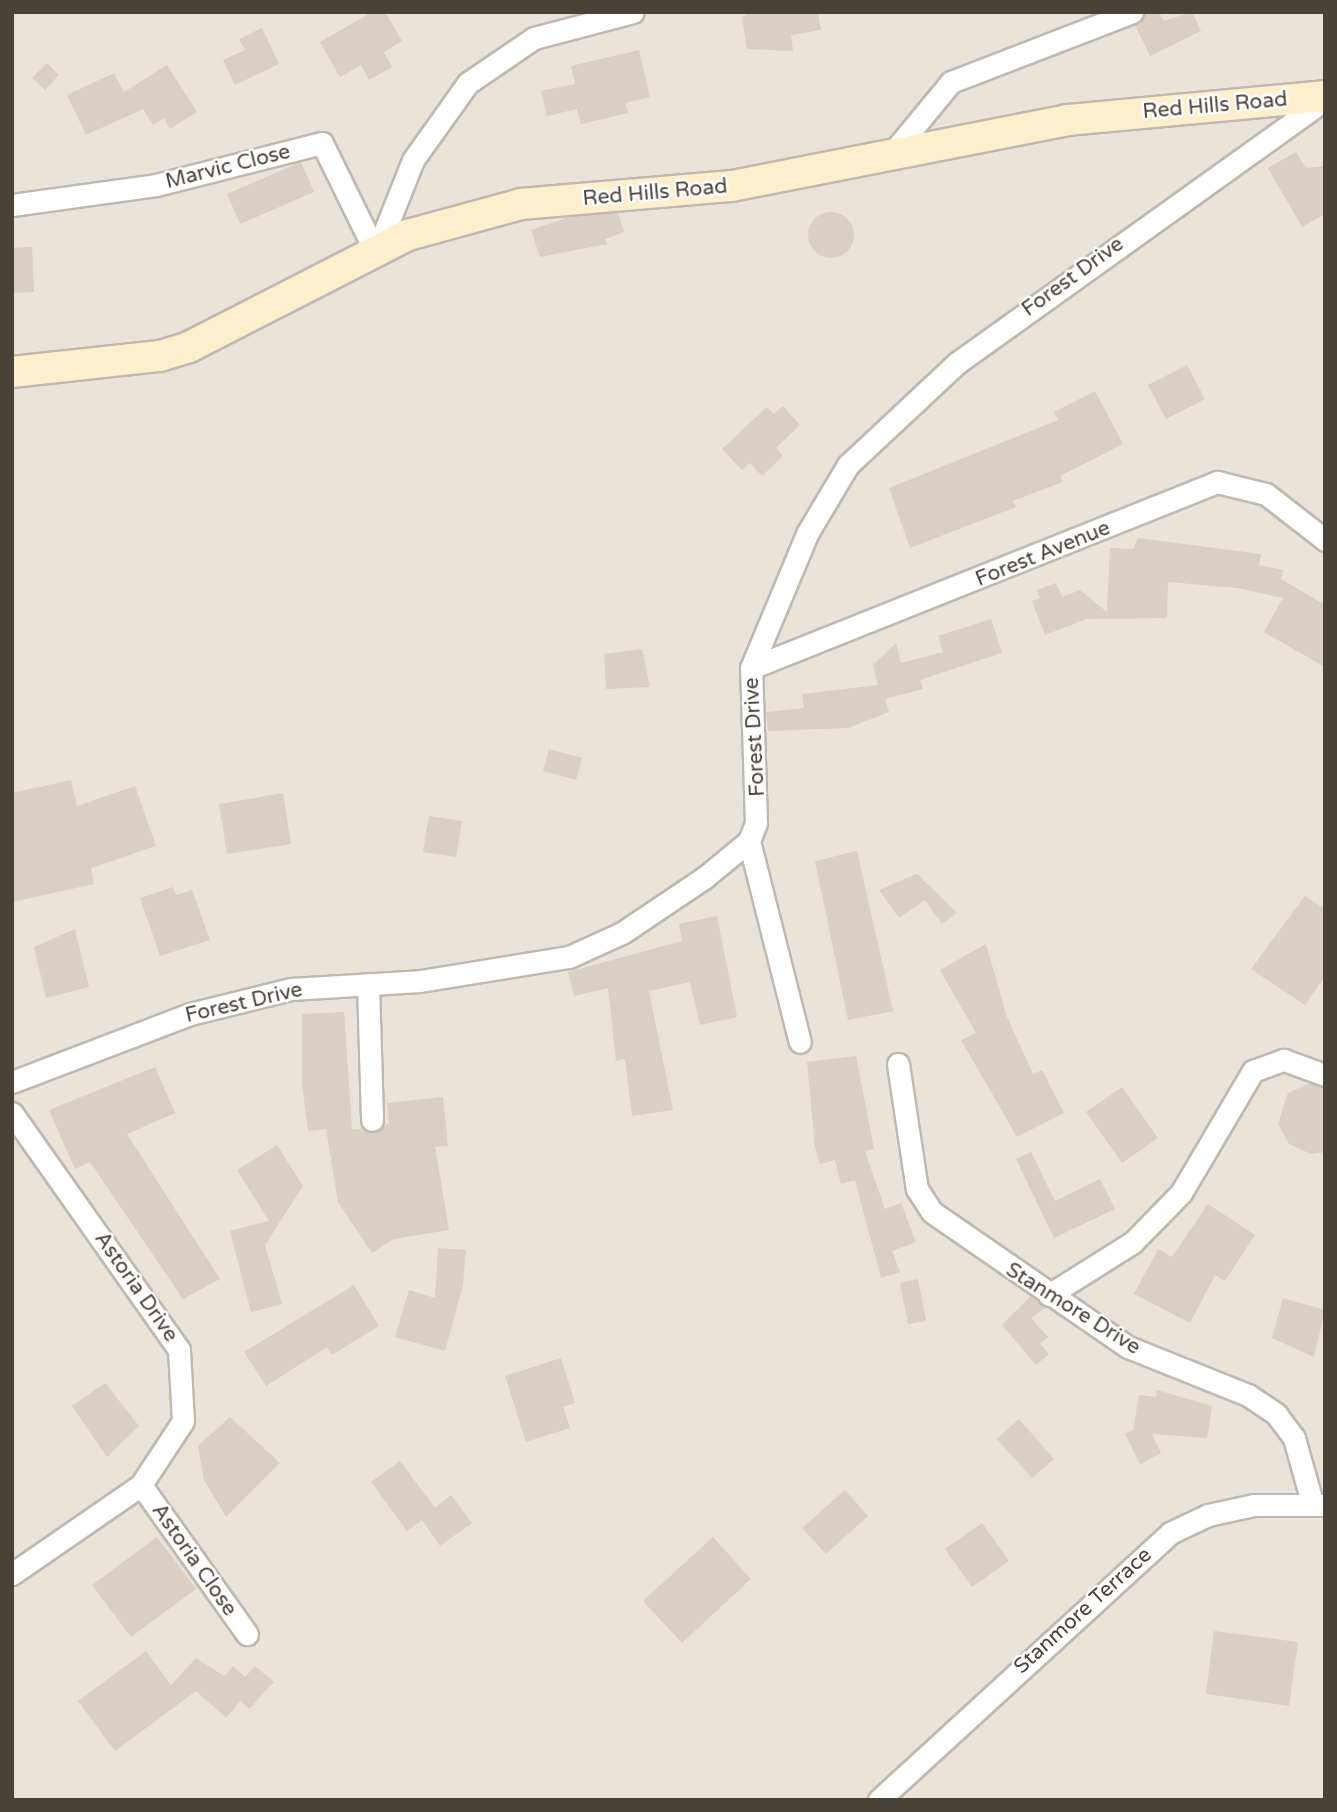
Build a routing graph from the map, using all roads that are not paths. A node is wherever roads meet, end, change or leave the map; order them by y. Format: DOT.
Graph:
graph roads {
  1 [pos="633,12"];
  2 [pos="1132,12"];
  3 [pos="1325,98"];
  4 [pos="889,157"];
  5 [pos="12,205"];
  6 [pos="376,253"];
  7 [pos="12,372"];
  8 [pos="1325,540"];
  9 [pos="751,668"];
  10 [pos="749,841"];
  11 [pos="368,984"];
  12 [pos="800,1042"];
  13 [pos="898,1064"];
  14 [pos="1325,1075"];
  15 [pos="12,1082"];
  16 [pos="12,1113"];
  17 [pos="372,1120"];
  18 [pos="1049,1296"];
  19 [pos="141,1485"];
  20 [pos="1319,1503"];
  21 [pos="12,1574"];
  22 [pos="247,1634"];
  23 [pos="879,1800"];
  1 -- 6 [label="street"];
  2 -- 4 [label="street"];
  3 -- 4 [label="main road, Red Hills Road"];
  3 -- 9 [label="street, Forest Drive"];
  4 -- 6 [label="main road, Red Hills Road"];
  5 -- 6 [label="street, Marvic Close"];
  6 -- 7 [label="main road, Red Hills Road"];
  8 -- 9 [label="street, Forest Avenue"];
  9 -- 10 [label="street, Forest Drive"];
  10 -- 11 [label="street, Forest Drive"];
  10 -- 12 [label="street"];
  11 -- 15 [label="street, Forest Drive"];
  11 -- 17 [label="street"];
  13 -- 18 [label="street, Stanmore Drive"];
  14 -- 18 [label="street"];
  16 -- 19 [label="street, Astoria Drive"];
  18 -- 20 [label="street, Stanmore Drive"];
  19 -- 21 [label="street, Astoria Drive"];
  19 -- 22 [label="street, Astoria Close"];
  20 -- 23 [label="street, Stanmore Terrace"];
}
